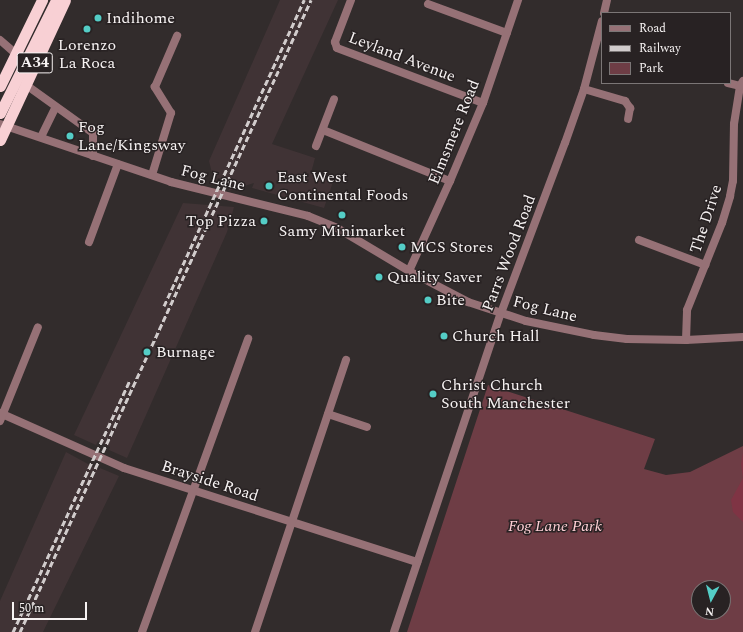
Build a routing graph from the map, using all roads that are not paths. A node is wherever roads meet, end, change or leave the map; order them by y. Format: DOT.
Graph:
graph roads {
  1 [pos="56,0"];
  2 [pos="65,0"];
  3 [pos="351,0"];
  4 [pos="518,0"];
  5 [pos="607,0"];
  6 [pos="41,3"];
  7 [pos="428,4"];
  8 [pos="50,10"];
  9 [pos="604,12"];
  10 [pos="601,25"];
  11 [pos="507,33"];
  12 [pos="177,36"];
  13 [pos="0,40"];
  14 [pos="15,54"];
  15 [pos="21,81"];
  16 [pos="731,83"];
  17 [pos="741,84"];
  18 [pos="0,86"];
  19 [pos="584,89"];
  20 [pos="334,99"];
  21 [pos="482,102"];
  22 [pos="55,108"];
  23 [pos="0,113"];
  24 [pos="628,119"];
  25 [pos="2,125"];
  26 [pos="323,130"];
  27 [pos="41,137"];
  28 [pos="0,140"];
  29 [pos="316,146"];
  30 [pos="93,156"];
  31 [pos="118,164"];
  32 [pos="152,176"];
  33 [pos="450,181"];
  34 [pos="639,240"];
  35 [pos="89,242"];
  36 [pos="705,266"];
  37 [pos="409,271"];
  38 [pos="501,313"];
  39 [pos="38,327"];
  40 [pos="743,337"];
  41 [pos="248,339"];
  42 [pos="686,340"];
  43 [pos="346,360"];
  44 [pos="328,414"];
  45 [pos="1,416"];
  46 [pos="367,427"];
  47 [pos="192,490"];
  48 [pos="292,523"];
  49 [pos="417,562"];
  50 [pos="142,632"];
  51 [pos="257,632"];
  52 [pos="394,632"];
  1 -- 8 [label="highway"];
  2 -- 15 [label="highway, A34"];
  3 -- 21 [label="street, Leyland Avenue"];
  4 -- 11 [label="street, Elmsmere Road"];
  5 -- 9 [label="street"];
  6 -- 8 [label="highway"];
  6 -- 14 [label="highway, A34"];
  7 -- 11 [label="street"];
  8 -- 15 [label="highway"];
  10 -- 19 [label="street, Parrs Wood Road"];
  11 -- 21 [label="street, Elmsmere Road"];
  12 -- 32 [label="street"];
  13 -- 14 [label="street"];
  14 -- 18 [label="highway, A34"];
  15 -- 22 [label="street"];
  15 -- 23 [label="highway"];
  15 -- 25 [label="highway, A34"];
  16 -- 17 [label="street"];
  17 -- 36 [label="street, The Drive"];
  19 -- 24 [label="street"];
  19 -- 38 [label="street, Parrs Wood Road"];
  20 -- 26 [label="street"];
  21 -- 33 [label="street, Elmsmere Road"];
  22 -- 27 [label="street"];
  22 -- 30 [label="street"];
  25 -- 27 [label="street, Fog Lane"];
  25 -- 28 [label="highway, A34"];
  26 -- 29 [label="street"];
  26 -- 33 [label="street"];
  27 -- 30 [label="street, Fog Lane"];
  30 -- 31 [label="street, Fog Lane"];
  31 -- 32 [label="street, Fog Lane"];
  31 -- 35 [label="street"];
  32 -- 37 [label="street, Fog Lane"];
  33 -- 37 [label="street, Elmsmere Road"];
  34 -- 36 [label="street"];
  36 -- 42 [label="street, The Drive"];
  37 -- 38 [label="street, Fog Lane"];
  38 -- 42 [label="street, Fog Lane"];
  38 -- 49 [label="street, Parrs Wood Road"];
  39 -- 45 [label="street"];
  40 -- 42 [label="street, Fog Lane"];
  41 -- 47 [label="street"];
  43 -- 44 [label="street"];
  44 -- 46 [label="street"];
  44 -- 48 [label="street"];
  45 -- 47 [label="street, Brayside Road"];
  47 -- 48 [label="street, Brayside Road"];
  47 -- 50 [label="street"];
  48 -- 49 [label="street, Brayside Road"];
  48 -- 51 [label="street"];
  49 -- 52 [label="street, Parrs Wood Road"];
}
